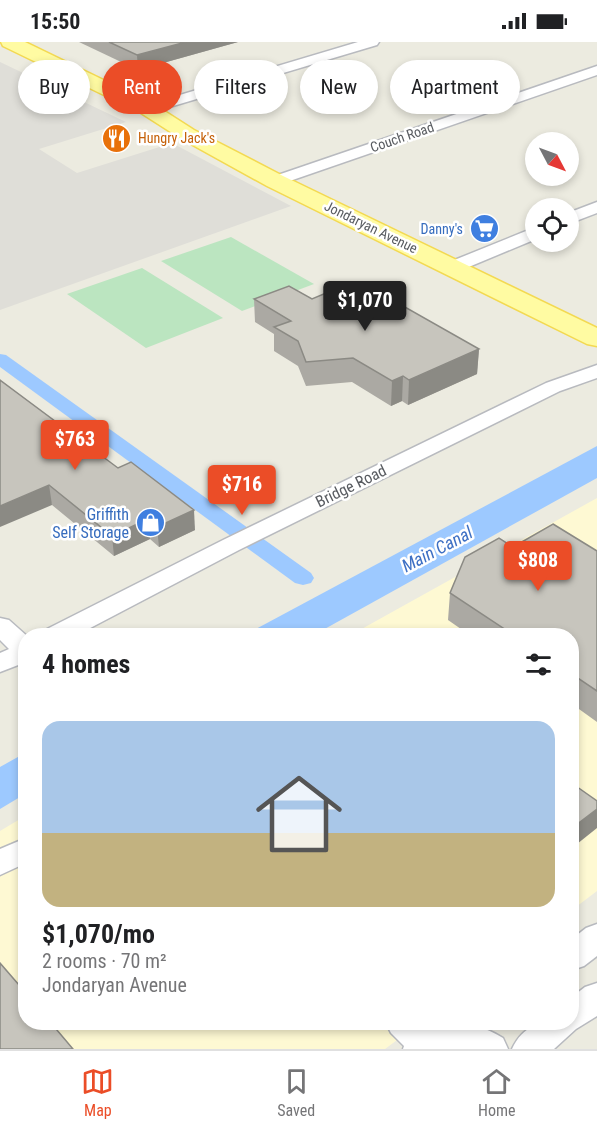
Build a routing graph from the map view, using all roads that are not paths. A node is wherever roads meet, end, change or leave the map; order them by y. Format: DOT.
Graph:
graph roads {
  1 [pos="10,42"];
  2 [pos="372,42"];
  3 [pos="597,70"];
  4 [pos="102,87"];
  5 [pos="182,99"];
  6 [pos="156,114"];
  7 [pos="162,114"];
  8 [pos="299,173"];
  9 [pos="276,181"];
  10 [pos="597,207"];
  11 [pos="579,214"];
  12 [pos="525,237"];
  13 [pos="464,262"];
  14 [pos="597,318"];
  15 [pos="597,338"];
  16 [pos="597,356"];
  17 [pos="597,371"];
  18 [pos="553,387"];
  19 [pos="0,626"];
  20 [pos="69,628"];
  21 [pos="18,643"];
  22 [pos="18,654"];
  23 [pos="0,663"];
  24 [pos="18,853"];
  25 [pos="0,862"];
  26 [pos="597,937"];
  27 [pos="579,951"];
  28 [pos="597,997"];
  29 [pos="579,1011"];
  30 [pos="553,1030"];
  31 [pos="437,1035"];
  32 [pos="491,1049"];
  33 [pos="529,1049"];
  1 -- 4 [label="main road, Jondaryan Avenue"];
  2 -- 5 [label="street"];
  3 -- 8 [label="street, Couch Road"];
  6 -- 9 [label="main road, Jondaryan Avenue"];
  7 -- 8 [label="main road, Jondaryan Avenue"];
  8 -- 9 [label="street, Couch Road"];
  8 -- 13 [label="main road, Jondaryan Avenue"];
  9 -- 13 [label="main road, Jondaryan Avenue"];
  10 -- 11 [label="street"];
  12 -- 13 [label="street"];
  13 -- 14 [label="main road, Jondaryan Avenue"];
  13 -- 15 [label="main road, Jondaryan Avenue"];
  16 -- 18 [label="street, Bridge Road"];
  17 -- 18 [label="street, Bridge Road"];
  18 -- 20 [label="street, Bridge Road"];
  19 -- 21 [label="street"];
  22 -- 23 [label="street"];
  24 -- 25 [label="street"];
  26 -- 27 [label="street"];
  28 -- 29 [label="street"];
  30 -- 33 [label="street"];
  31 -- 32 [label="street"];
}
